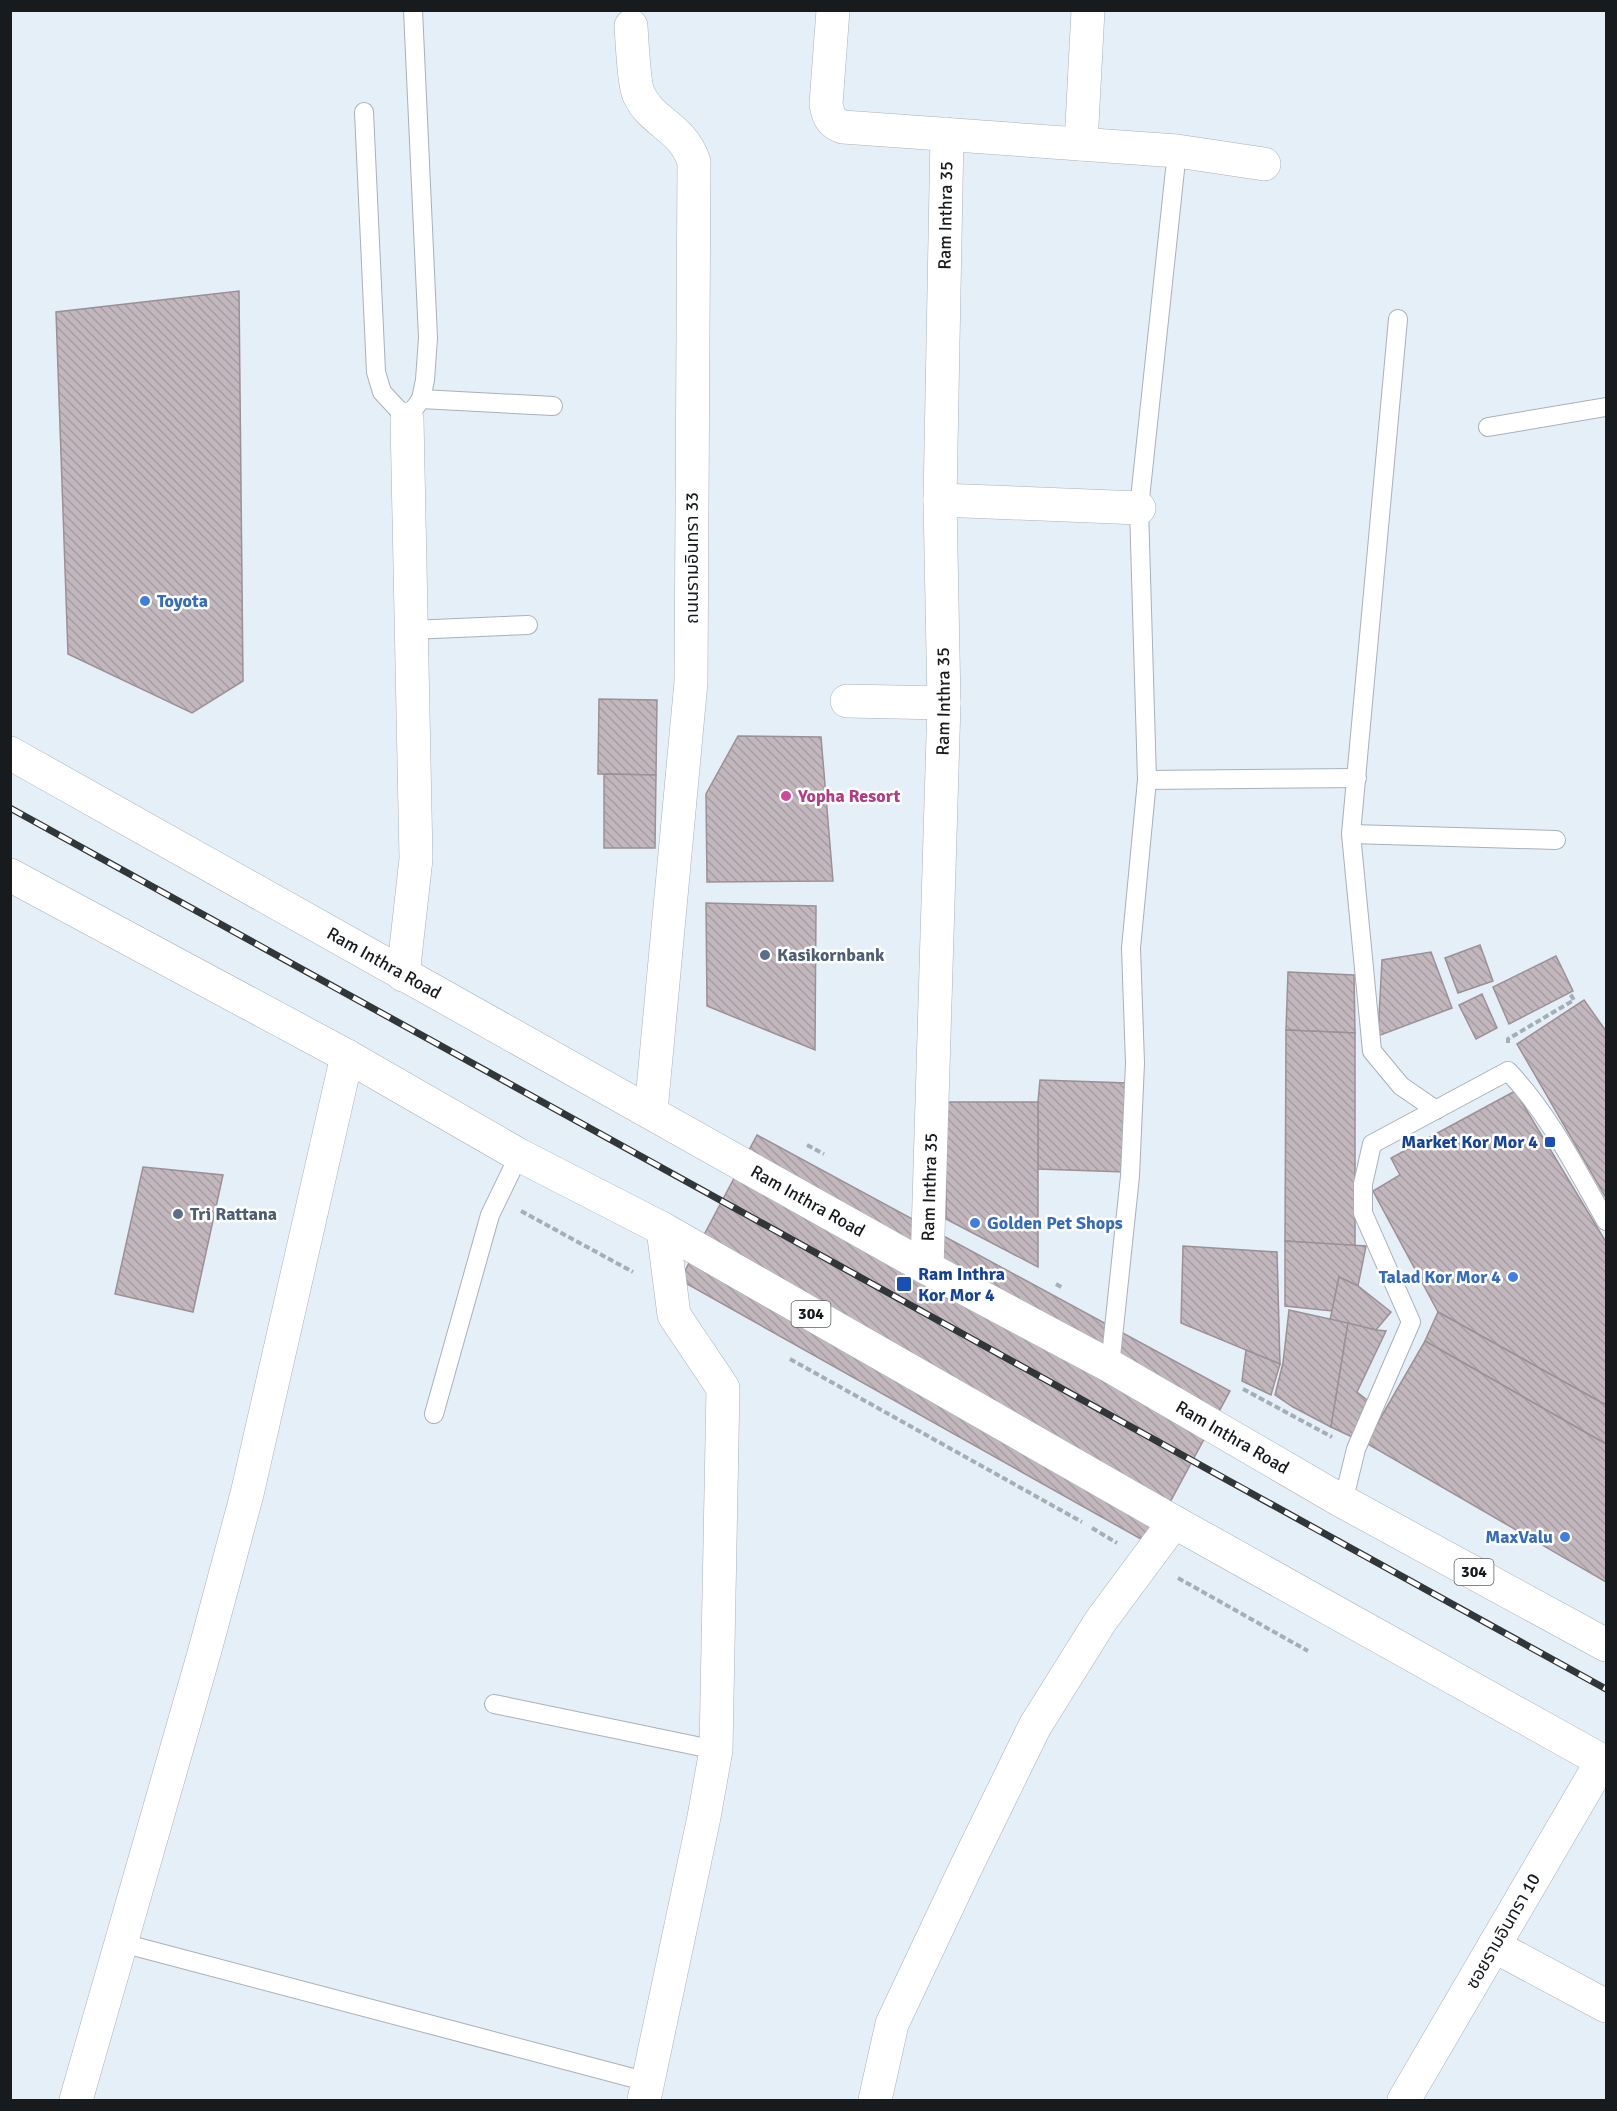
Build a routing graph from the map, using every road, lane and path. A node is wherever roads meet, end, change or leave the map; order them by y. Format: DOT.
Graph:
graph roads {
  1 [pos="413,10"];
  2 [pos="833,10"];
  3 [pos="1089,10"];
  4 [pos="631,26"];
  5 [pos="364,112"];
  6 [pos="947,134"];
  7 [pos="1081,144"];
  8 [pos="1177,151"];
  9 [pos="1264,164"];
  10 [pos="1398,319"];
  11 [pos="554,406"];
  12 [pos="1606,407"];
  13 [pos="414,409"];
  14 [pos="1488,427"];
  15 [pos="940,500"];
  16 [pos="1139,508"];
  17 [pos="528,625"];
  18 [pos="410,630"];
  19 [pos="848,701"];
  20 [pos="944,703"];
  21 [pos="10,753"];
  22 [pos="1357,778"];
  23 [pos="1147,780"];
  24 [pos="1351,834"];
  25 [pos="1556,840"];
  26 [pos="10,875"];
  27 [pos="403,975"];
  28 [pos="1569,992"];
  29 [pos="347,1056"];
  30 [pos="1508,1071"];
  31 [pos="1436,1110"];
  32 [pos="651,1111"];
  33 [pos="807,1145"];
  34 [pos="824,1154"];
  35 [pos="519,1155"];
  36 [pos="497,1198"];
  37 [pos="1606,1221"];
  38 [pos="663,1228"];
  39 [pos="927,1268"];
  40 [pos="639,1275"];
  41 [pos="1056,1284"];
  42 [pos="1063,1288"];
  43 [pos="790,1359"];
  44 [pos="1110,1366"];
  45 [pos="1243,1389"];
  46 [pos="434,1414"];
  47 [pos="1356,1449"];
  48 [pos="1340,1500"];
  49 [pos="1082,1522"];
  50 [pos="1174,1522"];
  51 [pos="1175,1577"];
  52 [pos="1606,1645"];
  53 [pos="1308,1651"];
  54 [pos="494,1704"];
  55 [pos="716,1750"];
  56 [pos="1604,1762"];
  57 [pos="122,1943"];
  58 [pos="1494,1946"];
  59 [pos="1606,2006"];
  60 [pos="646,2091"];
  61 [pos="76,2100"];
  62 [pos="875,2100"];
  63 [pos="1404,2100"];
  1 -- 13 [label="lane"];
  2 -- 6 [label="street"];
  3 -- 7 [label="street"];
  4 -- 32 [label="street, ถนนรามอินทรา 33"];
  5 -- 13 [label="lane"];
  6 -- 7 [label="street"];
  6 -- 15 [label="street, Ram Inthra 35"];
  7 -- 8 [label="street"];
  8 -- 9 [label="street"];
  8 -- 16 [label="lane"];
  10 -- 22 [label="lane"];
  11 -- 13 [label="lane"];
  12 -- 14 [label="lane"];
  13 -- 18 [label="street"];
  15 -- 16 [label="street"];
  15 -- 20 [label="street, Ram Inthra 35"];
  16 -- 23 [label="lane"];
  17 -- 18 [label="lane"];
  18 -- 27 [label="street"];
  19 -- 20 [label="street"];
  20 -- 39 [label="street, Ram Inthra 35"];
  21 -- 27 [label="street, Ram Inthra Road / 304"];
  22 -- 23 [label="lane"];
  22 -- 24 [label="lane"];
  23 -- 44 [label="lane"];
  24 -- 25 [label="lane"];
  24 -- 31 [label="lane"];
  26 -- 29 [label="street, 304"];
  27 -- 32 [label="street, Ram Inthra Road / 304"];
  28 -- 30 [label="path"];
  29 -- 35 [label="street, 304"];
  29 -- 57 [label="street"];
  30 -- 31 [label="lane"];
  30 -- 37 [label="lane"];
  31 -- 47 [label="lane"];
  32 -- 39 [label="street, Ram Inthra Road / 304"];
  33 -- 34 [label="path"];
  35 -- 36 [label="lane"];
  35 -- 38 [label="street, 304"];
  36 -- 40 [label="path"];
  36 -- 46 [label="lane"];
  38 -- 50 [label="street, 304"];
  38 -- 55 [label="street"];
  39 -- 44 [label="street, Ram Inthra Road / 304"];
  41 -- 42 [label="path"];
  43 -- 49 [label="path"];
  44 -- 48 [label="street, Ram Inthra Road / 304"];
  45 -- 47 [label="path"];
  47 -- 48 [label="lane"];
  48 -- 52 [label="street, Ram Inthra Road / 304"];
  50 -- 56 [label="street, 304"];
  50 -- 62 [label="street"];
  51 -- 53 [label="path"];
  54 -- 55 [label="lane"];
  55 -- 60 [label="street"];
  56 -- 58 [label="street, ซอยรามอินทรา 10"];
  57 -- 60 [label="lane"];
  57 -- 61 [label="street"];
  58 -- 59 [label="street"];
  58 -- 63 [label="street, ซอยรามอินทรา 10"];
}
